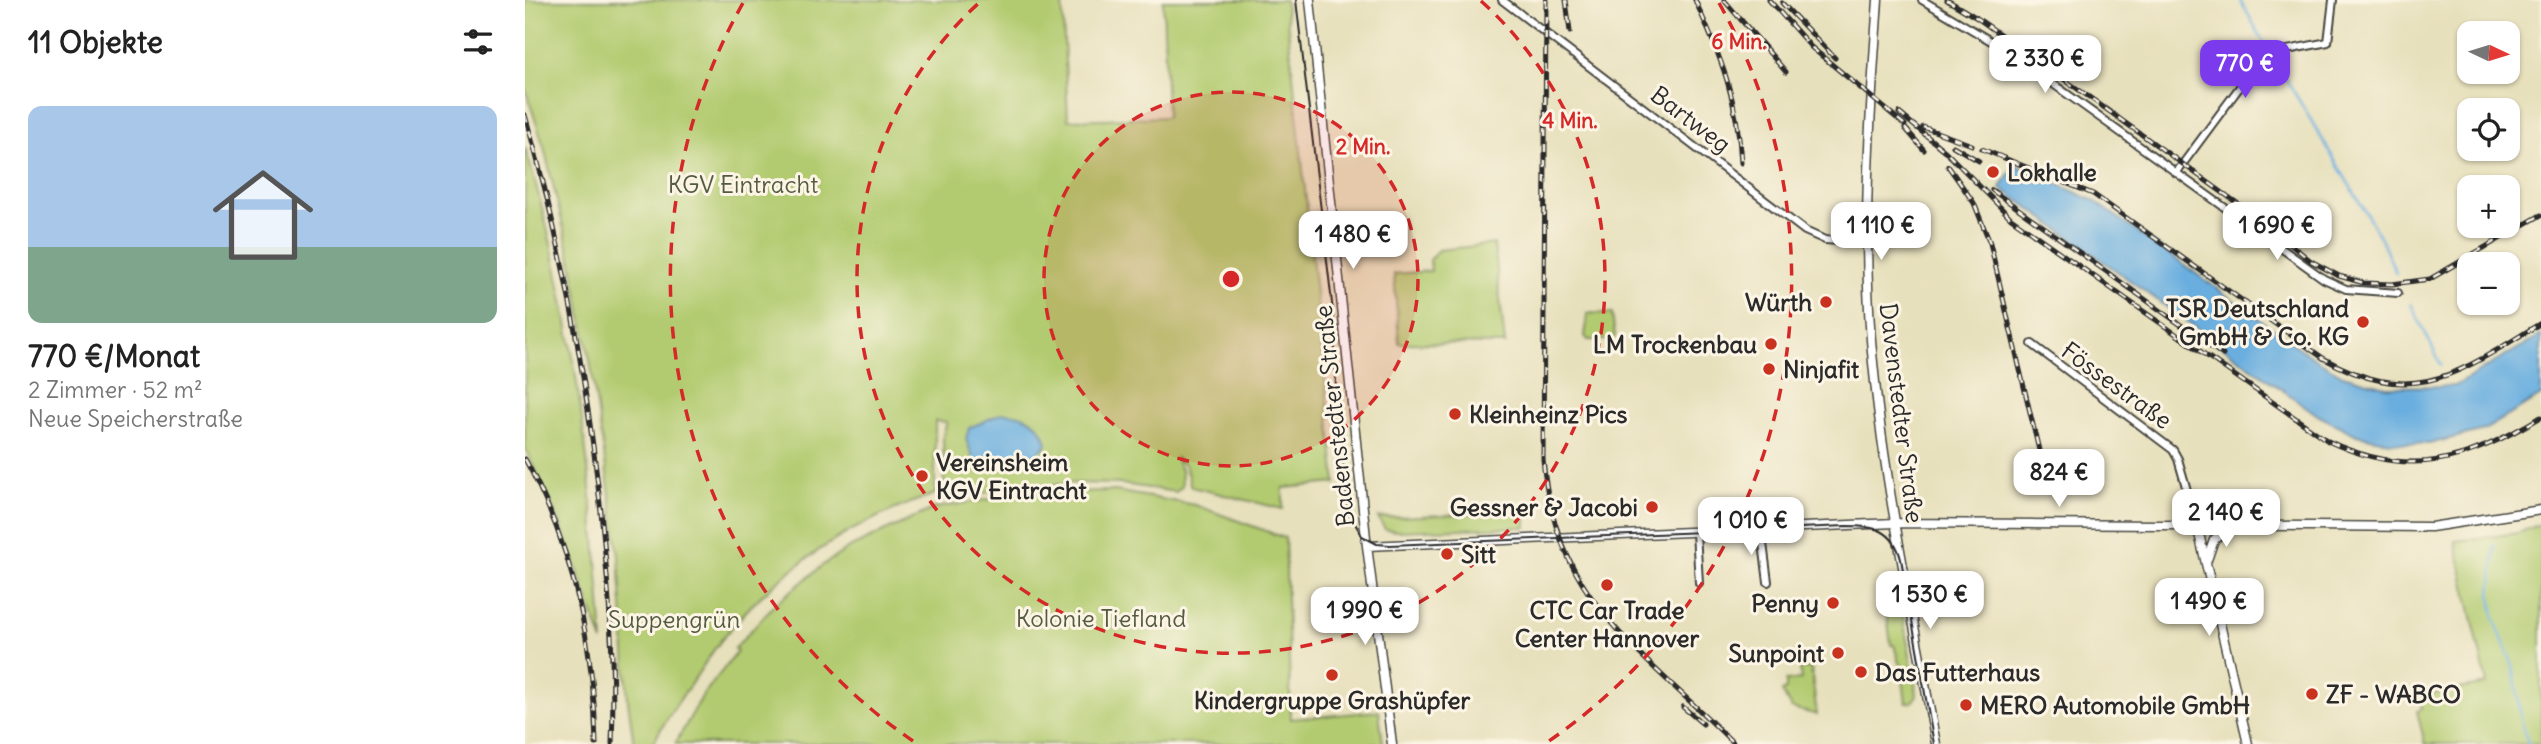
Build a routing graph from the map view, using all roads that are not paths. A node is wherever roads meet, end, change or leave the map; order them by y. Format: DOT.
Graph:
graph roads {
  1 [pos="1310,0"];
  2 [pos="1502,0"];
  3 [pos="1878,0"];
  4 [pos="1922,0"];
  5 [pos="2333,0"];
  6 [pos="2176,173"];
  7 [pos="1866,243"];
  8 [pos="2398,293"];
  9 [pos="2032,344"];
  10 [pos="2541,510"];
  11 [pos="1895,523"];
  12 [pos="2197,525"];
  13 [pos="2229,526"];
  14 [pos="1761,528"];
  15 [pos="1696,531"];
  16 [pos="1367,546"];
  17 [pos="2206,563"];
  18 [pos="1768,582"];
  19 [pos="1699,583"];
  20 [pos="1392,744"];
  21 [pos="1936,744"];
  22 [pos="2248,744"];
  1 -- 16 [label="street, Badenstedter Straße"];
  2 -- 7 [label="street, Bartweg"];
  3 -- 7 [label="street, Davenstedter Straße"];
  4 -- 6 [label="street"];
  5 -- 6 [label="street"];
  6 -- 8 [label="street"];
  7 -- 11 [label="street, Davenstedter Straße"];
  9 -- 12 [label="street, Fössestraße"];
  10 -- 13 [label="street"];
  11 -- 12 [label="street"];
  11 -- 14 [label="street"];
  11 -- 21 [label="street, Davenstedter Straße"];
  12 -- 13 [label="street"];
  12 -- 17 [label="street, Fössestraße"];
  13 -- 17 [label="street"];
  14 -- 15 [label="street"];
  14 -- 18 [label="street"];
  15 -- 16 [label="street"];
  15 -- 19 [label="street"];
  16 -- 20 [label="street, Badenstedter Straße"];
  17 -- 22 [label="street, Fössestraße"];
}
